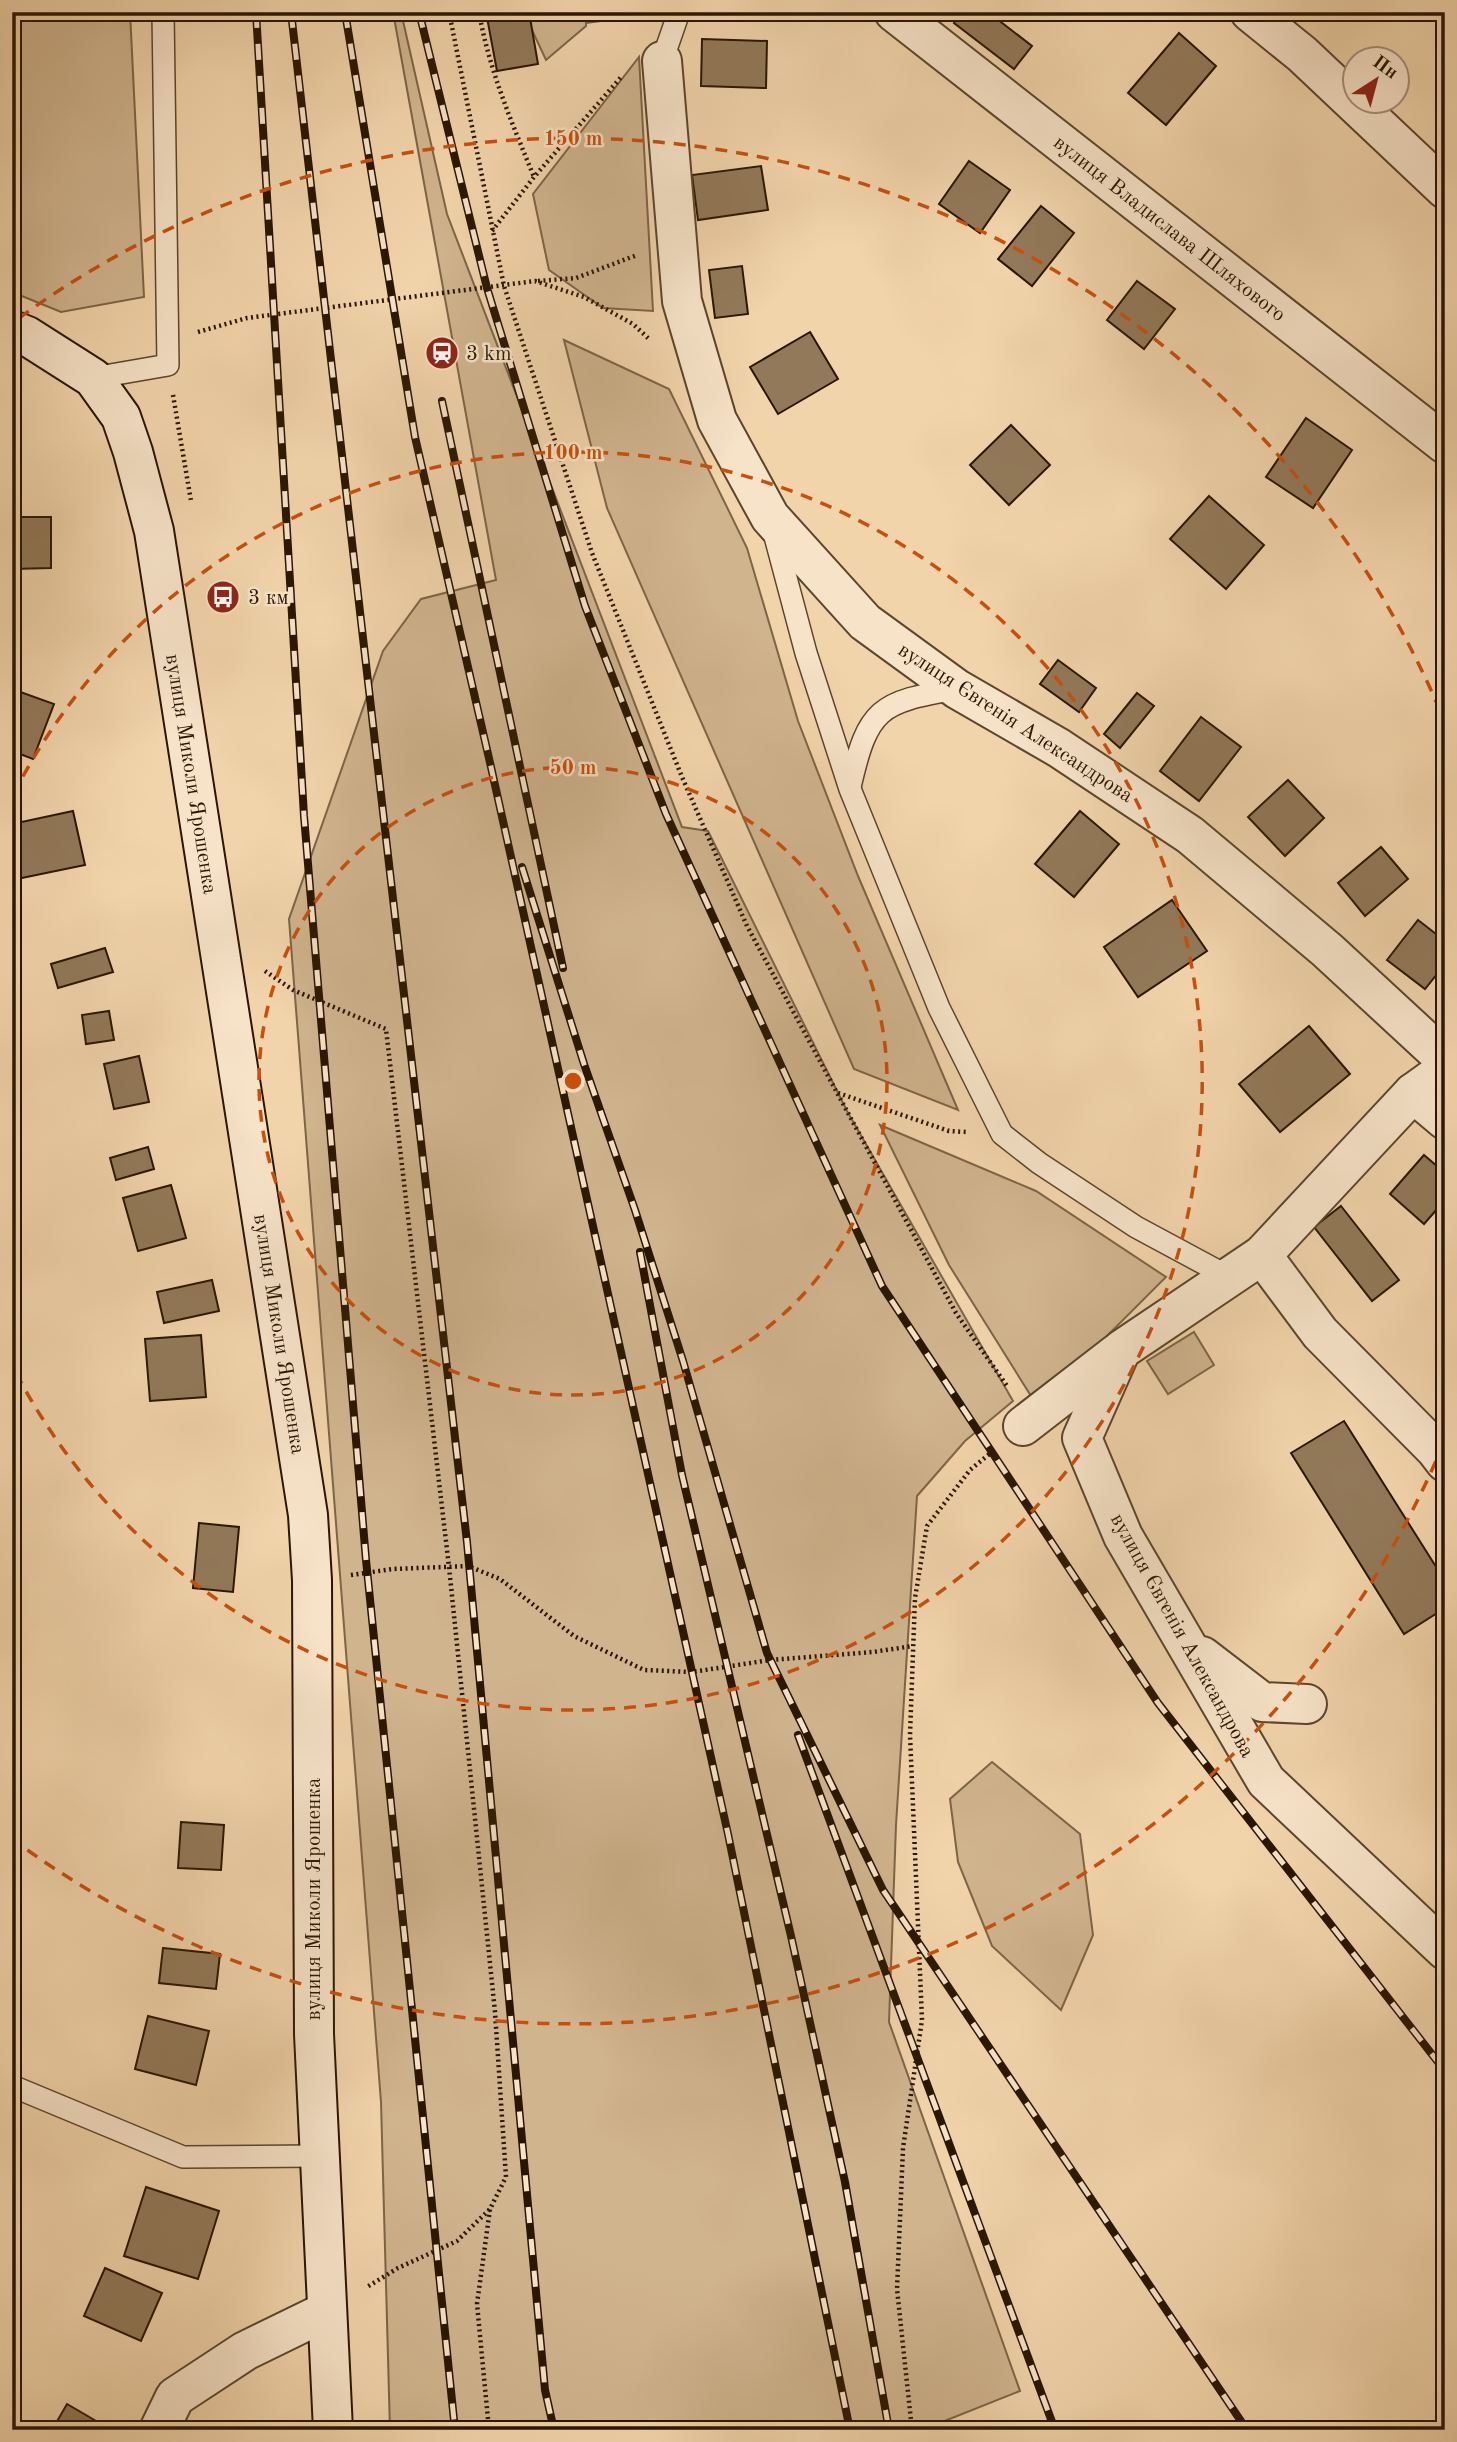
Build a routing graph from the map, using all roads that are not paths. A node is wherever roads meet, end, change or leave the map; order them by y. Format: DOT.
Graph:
graph roads {
  1 [pos="163,12"];
  2 [pos="679,12"];
  3 [pos="894,12"];
  4 [pos="1250,12"];
  5 [pos="662,61"];
  6 [pos="1445,189"];
  7 [pos="12,330"];
  8 [pos="93,378"];
  9 [pos="1445,444"];
  10 [pos="770,517"];
  11 [pos="957,689"];
  12 [pos="850,789"];
  13 [pos="1445,1059"];
  14 [pos="1445,1070"];
  15 [pos="1413,1093"];
  16 [pos="1445,1120"];
  17 [pos="1262,1255"];
  18 [pos="1229,1277"];
  19 [pos="1121,1350"];
  20 [pos="1023,1426"];
  21 [pos="1445,1462"];
  22 [pos="1187,1644"];
  23 [pos="1307,1704"];
  24 [pos="1445,1950"];
  25 [pos="12,2086"];
  26 [pos="320,2156"];
  27 [pos="327,2311"];
  28 [pos="159,2430"];
  29 [pos="333,2430"];
  1 -- 8 [label="lane"];
  2 -- 5 [label="lane"];
  3 -- 9 [label="street, вулиця Владислава Шляхового"];
  4 -- 6 [label="street"];
  5 -- 10 [label="street, вулиця Євгенія Александрова"];
  7 -- 8 [label="street"];
  8 -- 26 [label="street, вулиця Миколи Ярошенка"];
  10 -- 11 [label="street, вулиця Євгенія Александрова"];
  10 -- 12 [label="lane"];
  11 -- 12 [label="lane"];
  11 -- 13 [label="street, вулиця Євгенія Александрова"];
  12 -- 18 [label="lane"];
  14 -- 15 [label="street"];
  15 -- 16 [label="street"];
  15 -- 17 [label="street"];
  17 -- 18 [label="street"];
  17 -- 21 [label="street"];
  18 -- 19 [label="street"];
  19 -- 20 [label="street"];
  19 -- 22 [label="street, вулиця Євгенія Александрова"];
  22 -- 23 [label="street"];
  22 -- 24 [label="street, вулиця Євгенія Александрова"];
  25 -- 26 [label="lane"];
  26 -- 27 [label="street, вулиця Миколи Ярошенка"];
  27 -- 28 [label="street"];
  27 -- 29 [label="street, вулиця Миколи Ярошенка"];
}
